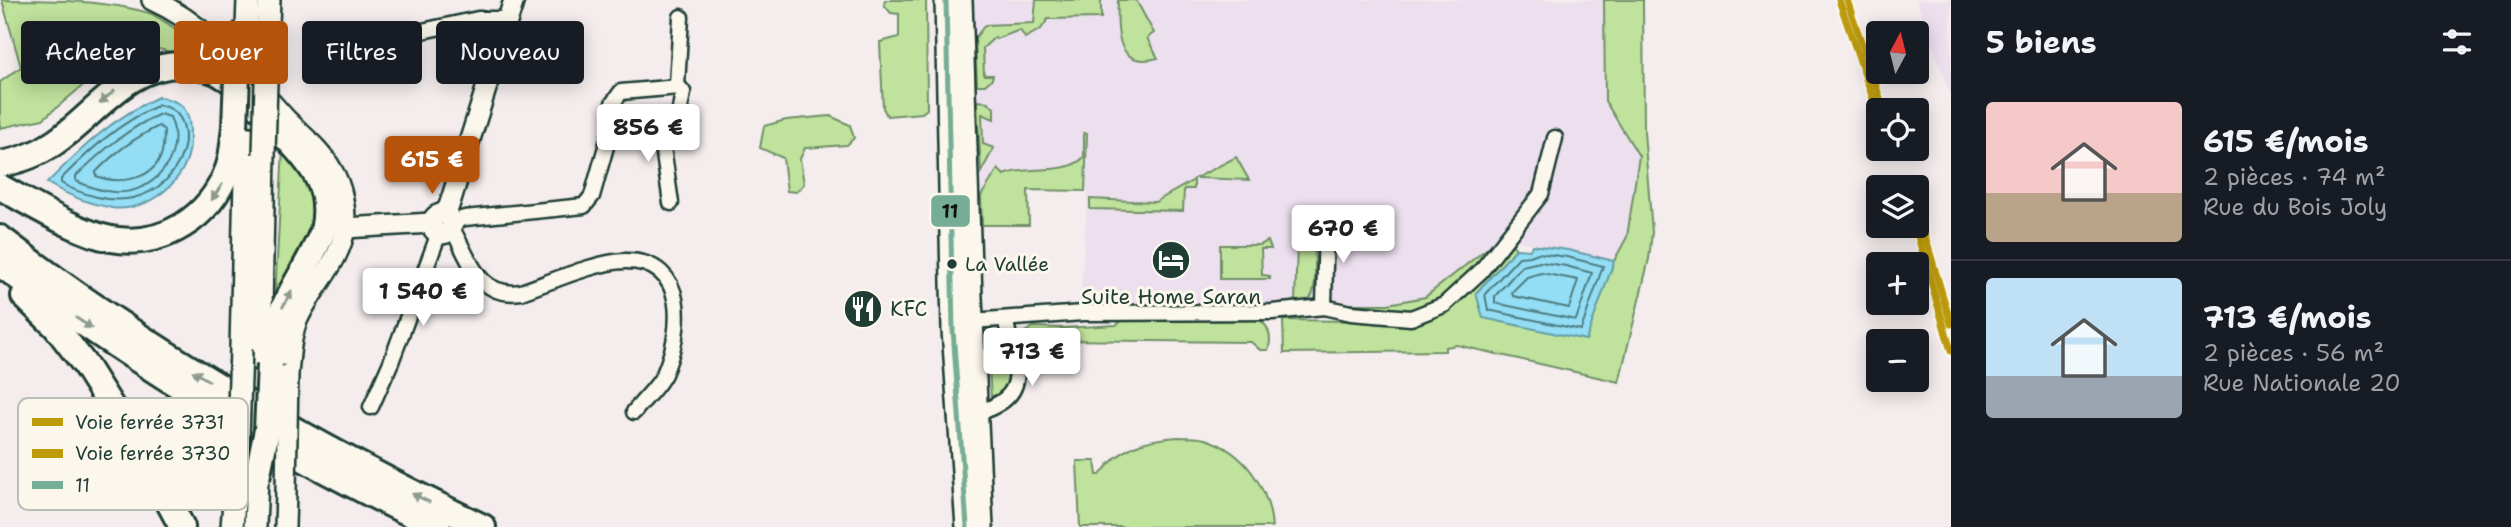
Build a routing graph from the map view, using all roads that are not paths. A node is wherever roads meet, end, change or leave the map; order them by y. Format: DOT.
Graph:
graph roads {
  1 [pos="152,0"];
  2 [pos="248,0"];
  3 [pos="269,0"];
  4 [pos="514,0"];
  5 [pos="946,0"];
  6 [pos="961,0"];
  7 [pos="681,17"];
  8 [pos="508,19"];
  9 [pos="247,21"];
  10 [pos="422,31"];
  11 [pos="239,84"];
  12 [pos="679,87"];
  13 [pos="659,120"];
  14 [pos="611,129"];
  15 [pos="240,132"];
  16 [pos="1555,138"];
  17 [pos="0,164"];
  18 [pos="0,187"];
  19 [pos="671,202"];
  20 [pos="1326,222"];
  21 [pos="443,225"];
  22 [pos="345,228"];
  23 [pos="0,238"];
  24 [pos="4,266"];
  25 [pos="962,297"];
  26 [pos="1324,307"];
  27 [pos="1006,319"];
  28 [pos="966,331"];
  29 [pos="273,366"];
  30 [pos="106,398"];
  31 [pos="200,398"];
  32 [pos="239,398"];
  33 [pos="243,398"];
  34 [pos="957,402"];
  35 [pos="248,404"];
  36 [pos="371,407"];
  37 [pos="977,411"];
  38 [pos="634,412"];
  39 [pos="248,426"];
  40 [pos="248,470"];
  41 [pos="248,479"];
  42 [pos="397,508"];
  43 [pos="173,510"];
  44 [pos="237,510"];
  45 [pos="182,527"];
  46 [pos="232,527"];
  47 [pos="255,527"];
  48 [pos="285,527"];
  49 [pos="414,527"];
  50 [pos="438,527"];
  51 [pos="483,527"];
  52 [pos="967,527"];
  53 [pos="982,527"];
  1 -- 22 [label="main road"];
  2 -- 9 [label="main road"];
  3 -- 29 [label="main road, bridge"];
  4 -- 8 [label="main road"];
  5 -- 25 [label="main road"];
  6 -- 25 [label="main road"];
  7 -- 12 [label="street"];
  8 -- 10 [label="street"];
  8 -- 21 [label="main road"];
  11 -- 15 [label="highway, bridge"];
  12 -- 13 [label="street"];
  12 -- 14 [label="street"];
  13 -- 14 [label="street"];
  13 -- 19 [label="street"];
  14 -- 21 [label="street"];
  15 -- 18 [label="highway, one-way"];
  15 -- 33 [label="main road, bridge"];
  16 -- 26 [label="street"];
  29 -- 17 [label="highway, one-way"];
  20 -- 26 [label="street"];
  21 -- 22 [label="main road"];
  21 -- 36 [label="street"];
  21 -- 38 [label="street"];
  22 -- 29 [label="main road"];
  32 -- 23 [label="highway, one-way"];
  24 -- 30 [label="highway"];
  24 -- 31 [label="highway, one-way"];
  25 -- 28 [label="main road"];
  26 -- 27 [label="street"];
  27 -- 28 [label="street"];
  27 -- 37 [label="street"];
  28 -- 34 [label="main road"];
  28 -- 37 [label="main road"];
  29 -- 40 [label="highway, bridge"];
  29 -- 48 [label="main road, bridge"];
  34 -- 37 [label="street"];
  34 -- 52 [label="main road"];
  51 -- 35 [label="highway, one-way"];
  37 -- 53 [label="main road"];
  39 -- 42 [label="highway, one-way"];
  41 -- 47 [label="main road"];
  42 -- 49 [label="highway"];
  42 -- 50 [label="highway"];
  43 -- 45 [label="highway"];
  44 -- 46 [label="main road"];
}
